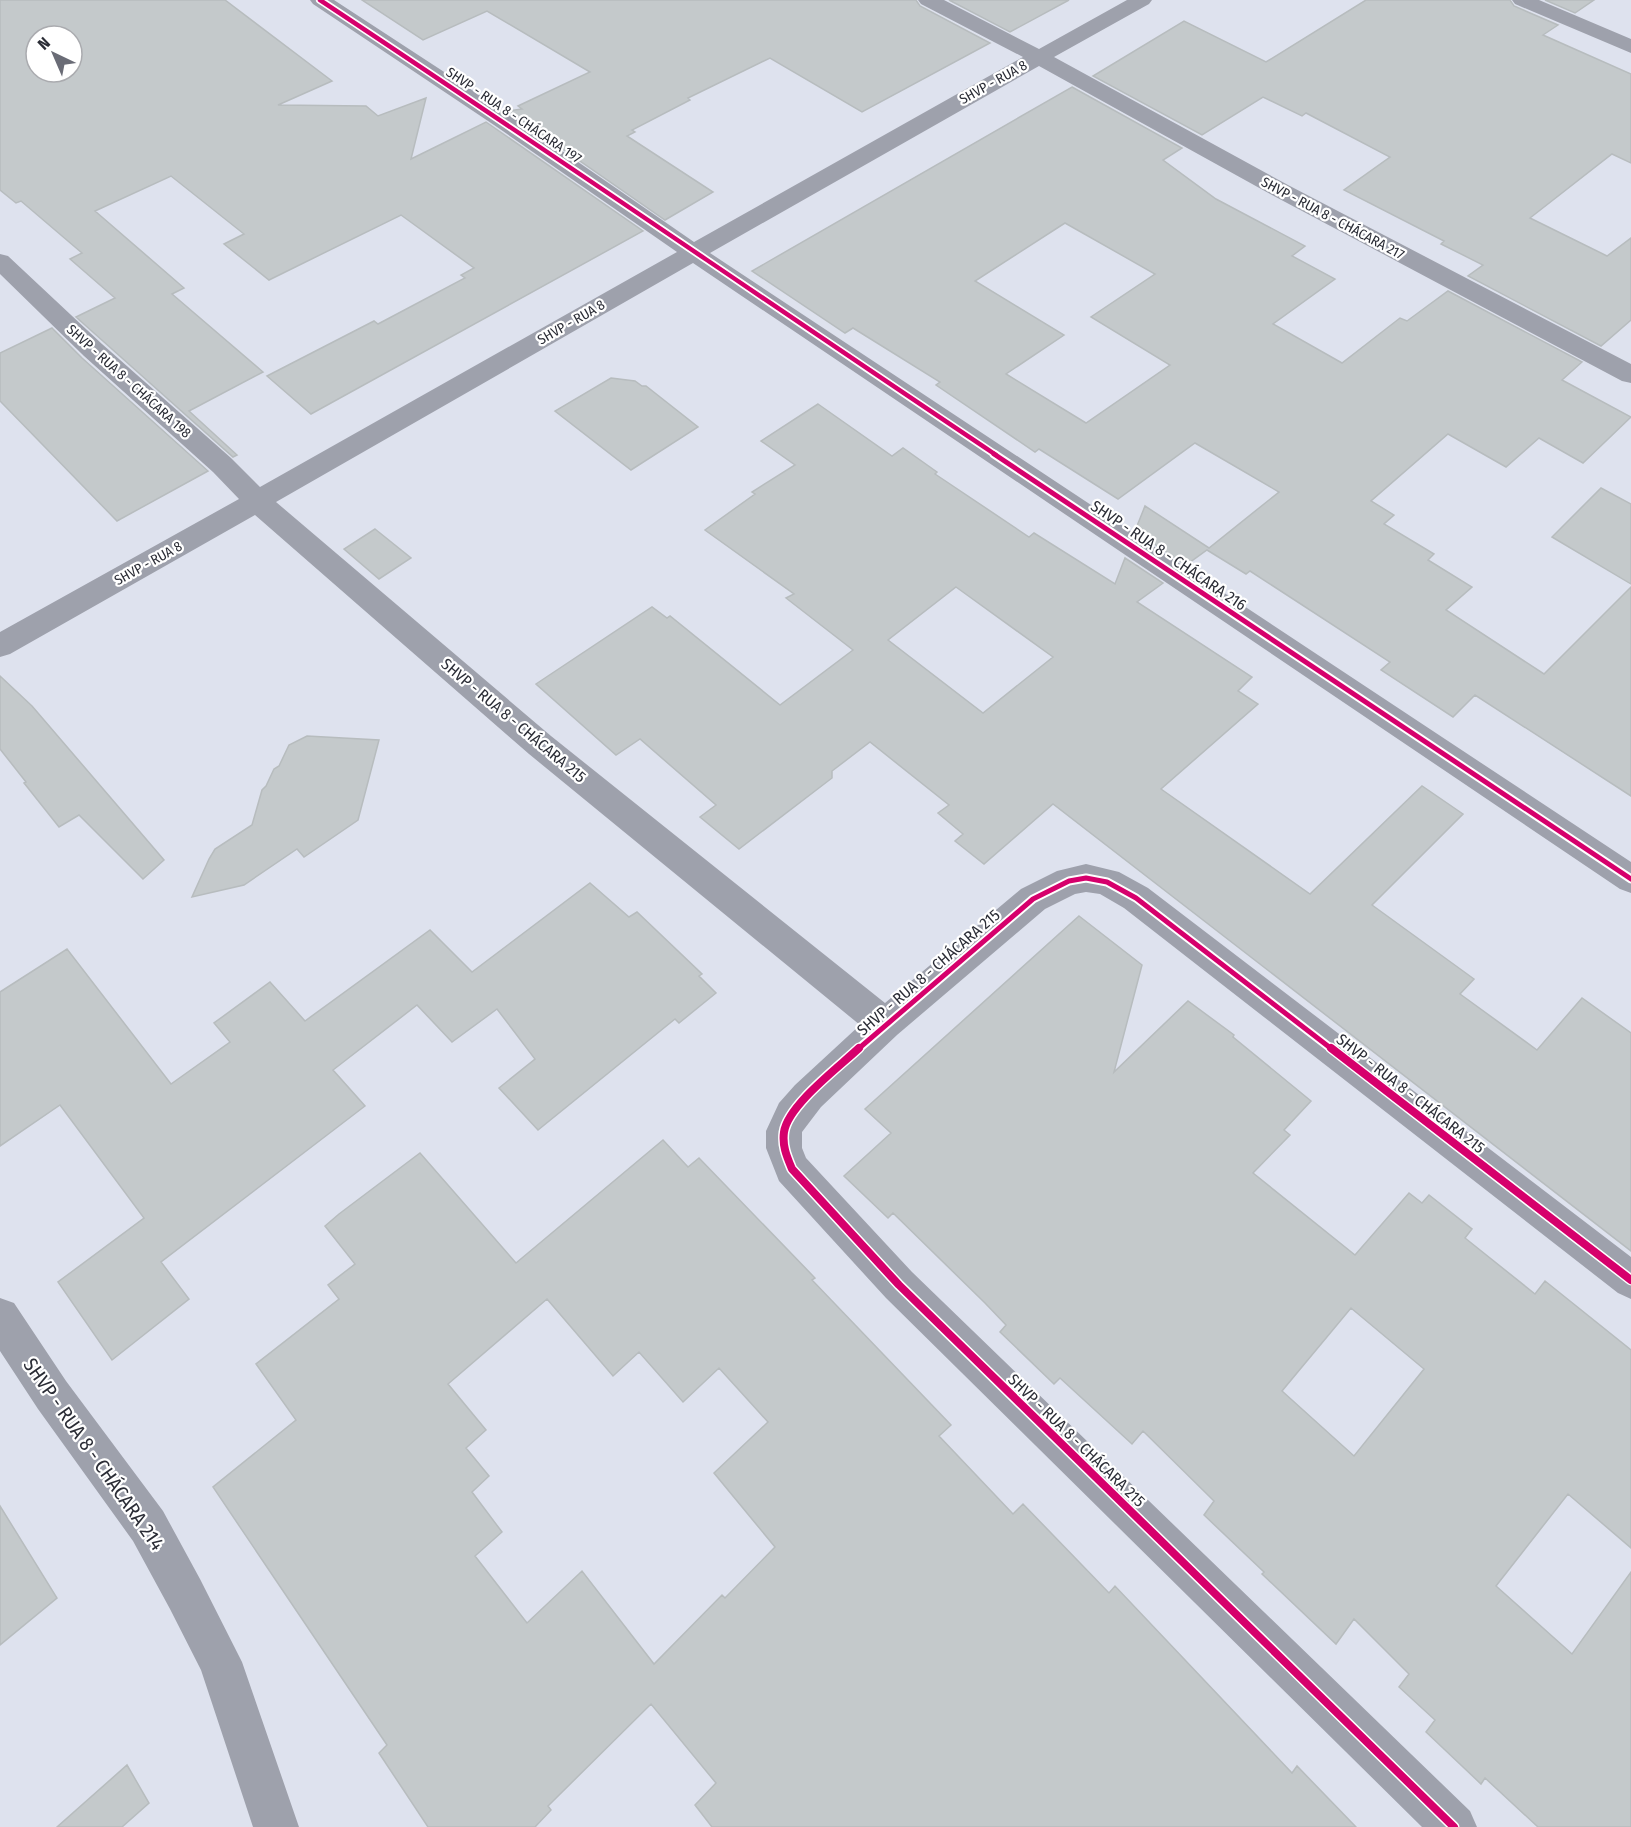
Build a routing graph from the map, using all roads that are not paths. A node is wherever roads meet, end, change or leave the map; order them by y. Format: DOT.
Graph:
graph roads {
  1 [pos="320,0"];
  2 [pos="928,0"];
  3 [pos="1142,0"];
  4 [pos="1522,0"];
  5 [pos="1631,47"];
  6 [pos="1038,57"];
  7 [pos="694,251"];
  8 [pos="0,261"];
  9 [pos="1631,375"];
  10 [pos="258,502"];
  11 [pos="0,646"];
  12 [pos="1631,879"];
  13 [pos="885,1024"];
  14 [pos="1631,1280"];
  15 [pos="0,1317"];
  16 [pos="276,1827"];
  17 [pos="1454,1827"];
  1 -- 7 [label="street, SHVP - RUA 8 - CHÁCARA 197"];
  2 -- 6 [label="street, SHVP - RUA 8 - CHÁCARA 217"];
  3 -- 6 [label="street, SHVP - RUA 8"];
  4 -- 5 [label="street"];
  6 -- 7 [label="street, SHVP - RUA 8"];
  6 -- 9 [label="street, SHVP - RUA 8 - CHÁCARA 217"];
  7 -- 10 [label="street, SHVP - RUA 8"];
  7 -- 12 [label="street, SHVP - RUA 8 - CHÁCARA 216"];
  8 -- 10 [label="street, SHVP - RUA 8 - CHÁCARA 198"];
  10 -- 11 [label="street, SHVP - RUA 8"];
  10 -- 13 [label="street, SHVP - RUA 8 - CHÁCARA 215"];
  13 -- 14 [label="street, SHVP - RUA 8 - CHÁCARA 215"];
  13 -- 17 [label="street, SHVP - RUA 8 - CHÁCARA 215"];
  15 -- 16 [label="street, SHVP - RUA 8 - CHÁCARA 214"];
}
